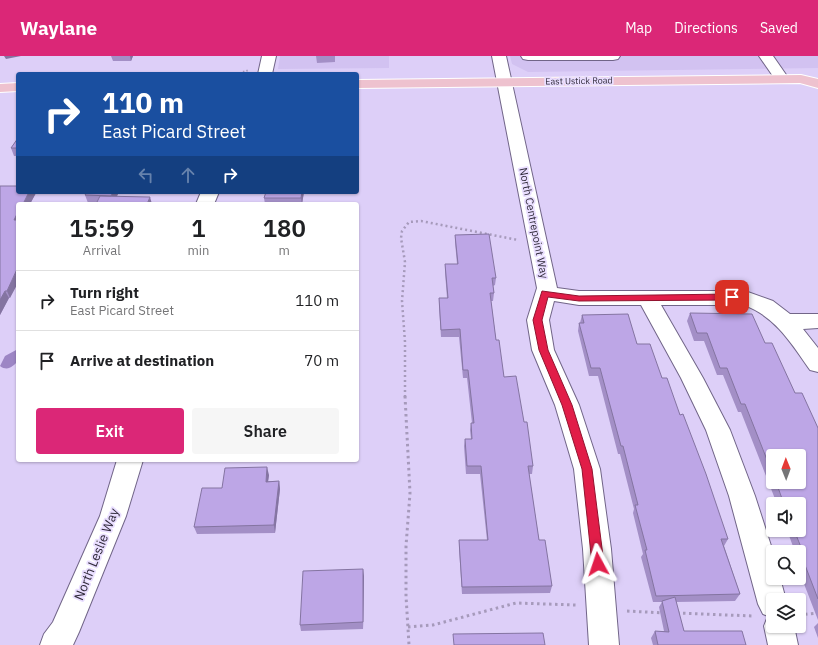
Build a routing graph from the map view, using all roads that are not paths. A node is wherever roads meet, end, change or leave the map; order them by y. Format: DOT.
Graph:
graph roads {
  1 [pos="269,56"];
  2 [pos="499,56"];
  3 [pos="528,56"];
  4 [pos="612,56"];
  5 [pos="766,56"];
  6 [pos="265,72"];
  7 [pos="818,72"];
  8 [pos="782,79"];
  9 [pos="801,79"];
  10 [pos="505,82"];
  11 [pos="359,84"];
  12 [pos="818,84"];
  13 [pos="16,87"];
  14 [pos="0,88"];
  15 [pos="545,293"];
  16 [pos="647,298"];
  17 [pos="818,321"];
  18 [pos="784,322"];
  19 [pos="818,364"];
  20 [pos="129,462"];
  21 [pos="766,602"];
  22 [pos="777,633"];
  23 [pos="55,645"];
  24 [pos="604,645"];
  25 [pos="783,645"];
  1 -- 6 [label="street"];
  2 -- 10 [label="street, North Centrepoint Way"];
  3 -- 4 [label="street"];
  5 -- 8 [label="street"];
  7 -- 9 [label="main road, East Ustick Road"];
  8 -- 9 [label="main road, East Ustick Road"];
  8 -- 10 [label="main road, East Ustick Road"];
  9 -- 12 [label="main road, East Ustick Road"];
  10 -- 11 [label="main road, East Ustick Road"];
  10 -- 15 [label="street, North Centrepoint Way"];
  13 -- 14 [label="main road"];
  15 -- 16 [label="street"];
  15 -- 24 [label="street, North Centrepoint Way"];
  16 -- 18 [label="street"];
  16 -- 21 [label="street"];
  17 -- 18 [label="street"];
  18 -- 19 [label="street"];
  20 -- 23 [label="street, North Leslie Way"];
  22 -- 25 [label="street"];
}
